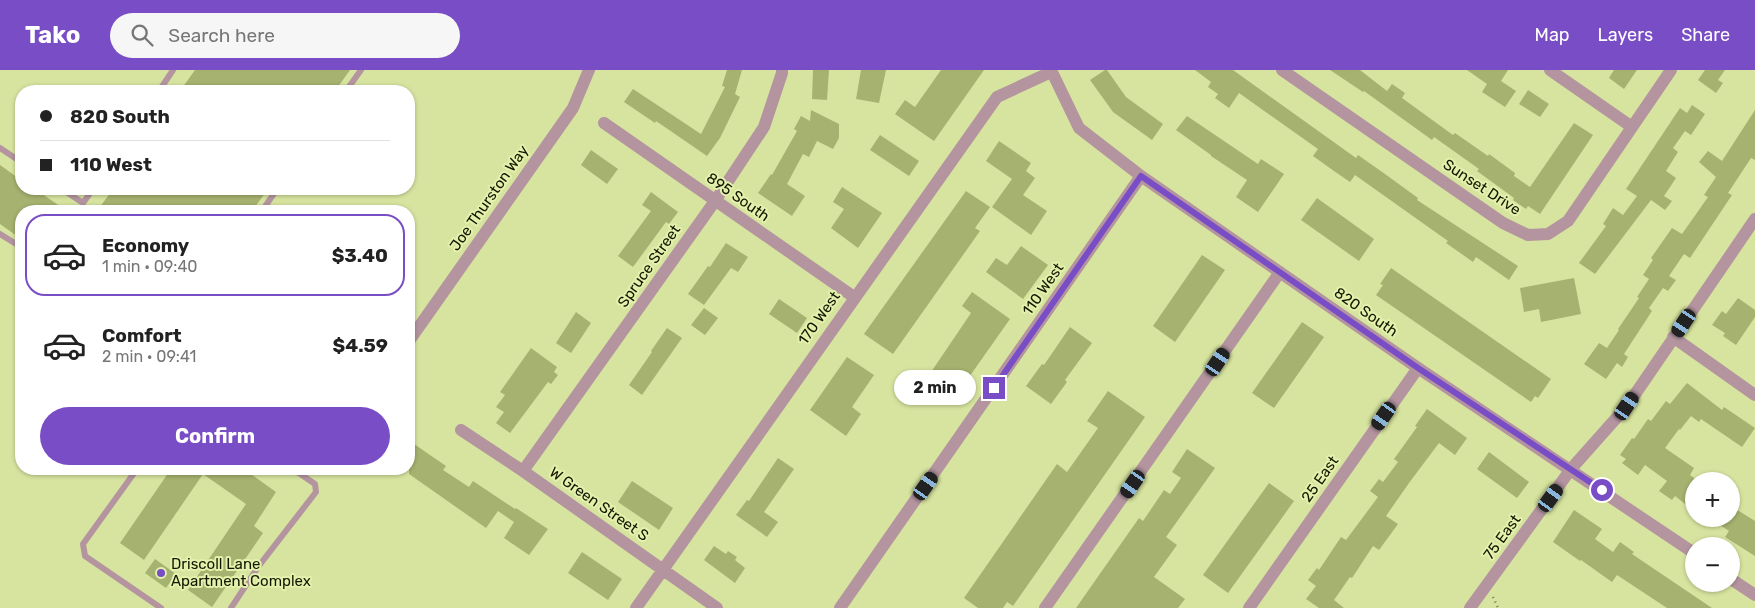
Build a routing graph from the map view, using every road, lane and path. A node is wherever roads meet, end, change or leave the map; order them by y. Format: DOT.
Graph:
graph roads {
  1 [pos="173,70"];
  2 [pos="361,70"];
  3 [pos="590,70"];
  4 [pos="782,70"];
  5 [pos="1282,70"];
  6 [pos="1550,70"];
  7 [pos="1671,70"];
  8 [pos="1051,71"];
  9 [pos="163,85"];
  10 [pos="350,85"];
  11 [pos="604,123"];
  12 [pos="1632,127"];
  13 [pos="0,148"];
  14 [pos="15,158"];
  15 [pos="1141,176"];
  16 [pos="71,195"];
  17 [pos="89,195"];
  18 [pos="715,201"];
  19 [pos="1755,219"];
  20 [pos="0,234"];
  21 [pos="15,243"];
  22 [pos="1280,272"];
  23 [pos="854,297"];
  24 [pos="415,332"];
  25 [pos="1674,338"];
  26 [pos="1418,368"];
  27 [pos="1755,395"];
  28 [pos="461,430"];
  29 [pos="1572,469"];
  30 [pos="523,471"];
  31 [pos="133,475"];
  32 [pos="302,475"];
  33 [pos="1685,547"];
  34 [pos="663,569"];
  35 [pos="1740,584"];
  36 [pos="1755,595"];
  37 [pos="161,608"];
  38 [pos="231,608"];
  39 [pos="636,608"];
  40 [pos="717,608"];
  41 [pos="840,608"];
  42 [pos="1046,608"];
  43 [pos="1249,608"];
  44 [pos="1470,608"];
  1 -- 9 [label="lane"];
  2 -- 10 [label="lane"];
  3 -- 24 [label="street, Joe Thurston Way"];
  4 -- 18 [label="street, Spruce Street"];
  5 -- 12 [label="street, Sunset Drive"];
  6 -- 12 [label="street"];
  7 -- 12 [label="street, Sunset Drive"];
  8 -- 15 [label="street, 820 South"];
  8 -- 23 [label="street, 170 West"];
  11 -- 18 [label="street, 895 South"];
  13 -- 14 [label="lane"];
  15 -- 22 [label="street, 820 South"];
  15 -- 41 [label="street, 110 West"];
  16 -- 17 [label="lane"];
  18 -- 23 [label="street, 895 South"];
  18 -- 30 [label="street, Spruce Street"];
  19 -- 25 [label="street, 75 East"];
  20 -- 21 [label="lane"];
  22 -- 26 [label="street, 820 South"];
  22 -- 42 [label="street"];
  23 -- 34 [label="street, 170 West"];
  25 -- 27 [label="street"];
  25 -- 29 [label="street, 75 East"];
  26 -- 29 [label="street, 820 South"];
  26 -- 43 [label="street, 25 East"];
  28 -- 30 [label="street, W Green Street S"];
  29 -- 33 [label="street, 820 South"];
  29 -- 44 [label="street, 75 East"];
  30 -- 34 [label="street, W Green Street S"];
  31 -- 37 [label="lane"];
  32 -- 38 [label="lane"];
  34 -- 39 [label="street, 170 West"];
  34 -- 40 [label="street, W Green Street S"];
  35 -- 36 [label="street"];
}
